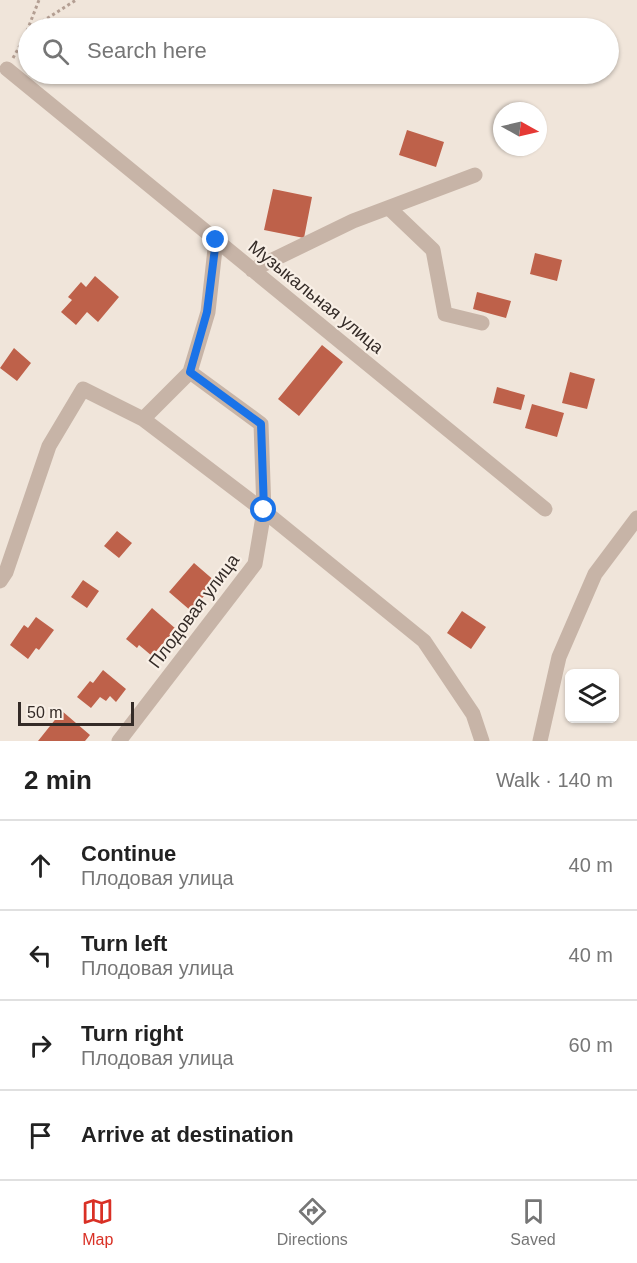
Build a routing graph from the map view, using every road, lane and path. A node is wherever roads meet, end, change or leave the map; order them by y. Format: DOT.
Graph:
graph roads {
  1 [pos="39,0"];
  2 [pos="76,0"];
  3 [pos="32,18"];
  4 [pos="48,18"];
  5 [pos="7,69"];
  6 [pos="18,78"];
  7 [pos="25,84"];
  8 [pos="475,175"];
  9 [pos="389,208"];
  10 [pos="216,240"];
  11 [pos="252,270"];
  12 [pos="482,323"];
  13 [pos="190,372"];
  14 [pos="143,419"];
  15 [pos="545,509"];
  16 [pos="264,510"];
  17 [pos="637,518"];
  18 [pos="0,581"];
  19 [pos="119,741"];
  20 [pos="482,741"];
  21 [pos="540,741"];
  1 -- 3 [label="path"];
  2 -- 4 [label="path"];
  5 -- 6 [label="street, Музыкальная улица"];
  7 -- 10 [label="street, Музыкальная улица"];
  8 -- 9 [label="street"];
  9 -- 11 [label="street"];
  9 -- 12 [label="street"];
  10 -- 11 [label="street, Музыкальная улица"];
  10 -- 13 [label="street"];
  11 -- 15 [label="street, Музыкальная улица"];
  13 -- 14 [label="street"];
  13 -- 16 [label="street, Плодовая улица"];
  14 -- 16 [label="street"];
  14 -- 18 [label="street"];
  16 -- 19 [label="street, Плодовая улица"];
  16 -- 20 [label="street"];
  17 -- 21 [label="street"];
}
